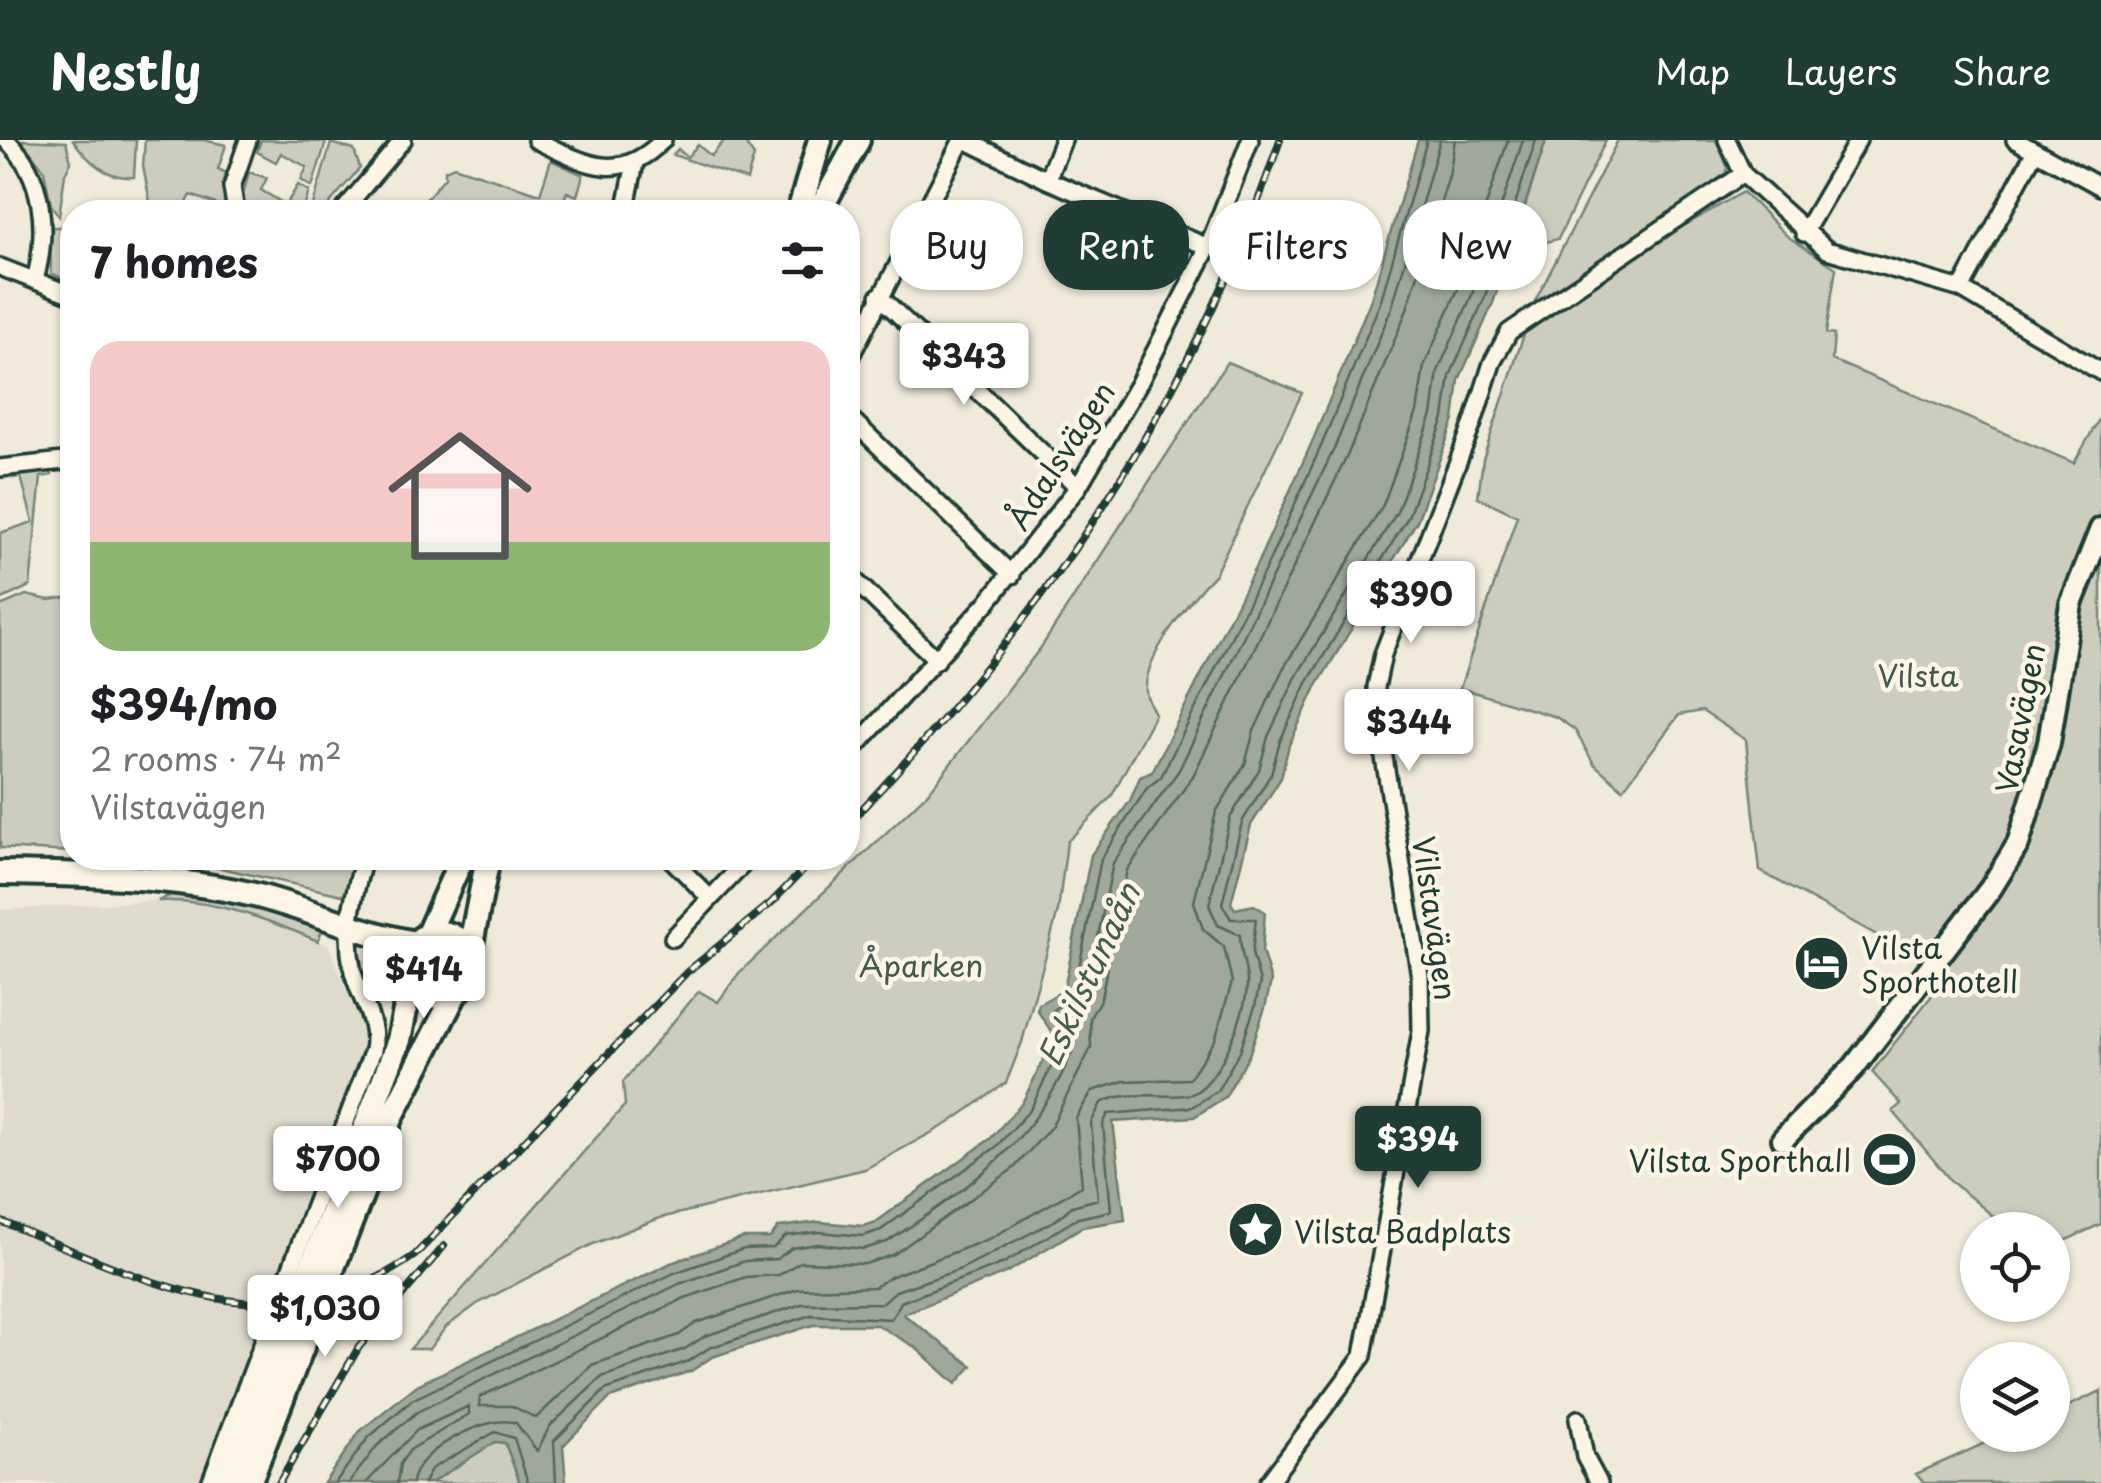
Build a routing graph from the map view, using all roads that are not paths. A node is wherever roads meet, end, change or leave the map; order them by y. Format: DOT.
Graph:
graph roads {
  1 [pos="6,140"];
  2 [pos="248,140"];
  3 [pos="403,140"];
  4 [pos="536,140"];
  5 [pos="663,140"];
  6 [pos="820,140"];
  7 [pos="858,140"];
  8 [pos="963,140"];
  9 [pos="1063,140"];
  10 [pos="1250,140"];
  11 [pos="1726,140"];
  12 [pos="1858,140"];
  13 [pos="2015,140"];
  14 [pos="2035,151"];
  15 [pos="635,163"];
  16 [pos="1743,174"];
  17 [pos="1047,180"];
  18 [pos="2101,188"];
  19 [pos="234,200"];
  20 [pos="352,200"];
  21 [pos="628,200"];
  22 [pos="802,200"];
  23 [pos="826,200"];
  24 [pos="1804,233"];
  25 [pos="1208,247"];
  26 [pos="0,267"];
  27 [pos="36,280"];
  28 [pos="1961,289"];
  29 [pos="60,290"];
  30 [pos="879,296"];
  31 [pos="860,336"];
  32 [pos="2101,372"];
  33 [pos="860,428"];
  34 [pos="60,461"];
  35 [pos="0,468"];
  36 [pos="1078,488"];
  37 [pos="2101,529"];
  38 [pos="1012,575"];
  39 [pos="860,586"];
  40 [pos="937,660"];
  41 [pos="861,741"];
  42 [pos="363,870"];
  43 [pos="456,870"];
  44 [pos="486,870"];
  45 [pos="682,870"];
  46 [pos="737,870"];
  47 [pos="0,873"];
  48 [pos="710,898"];
  49 [pos="357,931"];
  50 [pos="673,938"];
  51 [pos="422,940"];
  52 [pos="468,954"];
  53 [pos="409,974"];
  54 [pos="456,992"];
  55 [pos="1783,1138"];
  56 [pos="1578,1419"];
  57 [pos="210,1483"];
  58 [pos="227,1483"];
  59 [pos="249,1483"];
  60 [pos="1268,1483"];
  61 [pos="1599,1483"];
  1 -- 27 [label="street"];
  2 -- 19 [label="street"];
  3 -- 20 [label="street"];
  4 -- 15 [label="street"];
  5 -- 15 [label="street"];
  6 -- 22 [label="main road"];
  7 -- 23 [label="main road"];
  8 -- 17 [label="street"];
  8 -- 30 [label="street"];
  9 -- 17 [label="street"];
  10 -- 25 [label="street, Ådalsvägen"];
  11 -- 16 [label="street"];
  12 -- 24 [label="street"];
  13 -- 14 [label="street"];
  14 -- 18 [label="street"];
  14 -- 28 [label="street"];
  15 -- 21 [label="street"];
  16 -- 24 [label="street"];
  16 -- 60 [label="street, Vilstavägen"];
  17 -- 25 [label="street"];
  24 -- 28 [label="street"];
  25 -- 36 [label="street, Ådalsvägen"];
  26 -- 27 [label="street"];
  27 -- 29 [label="street"];
  28 -- 32 [label="street"];
  30 -- 31 [label="street"];
  30 -- 36 [label="street"];
  33 -- 38 [label="street"];
  34 -- 35 [label="street"];
  36 -- 38 [label="street, Ådalsvägen"];
  37 -- 55 [label="street, Vasavägen"];
  38 -- 40 [label="street, Ådalsvägen"];
  39 -- 40 [label="street"];
  40 -- 41 [label="street, Ådalsvägen"];
  42 -- 49 [label="street"];
  43 -- 51 [label="main road"];
  44 -- 52 [label="main road"];
  45 -- 48 [label="street"];
  46 -- 48 [label="street"];
  47 -- 49 [label="main road"];
  48 -- 50 [label="street"];
  49 -- 51 [label="main road"];
  49 -- 53 [label="main road"];
  49 -- 57 [label="street"];
  51 -- 52 [label="main road"];
  51 -- 53 [label="main road"];
  52 -- 54 [label="main road"];
  53 -- 54 [label="main road"];
  53 -- 58 [label="main road"];
  54 -- 59 [label="main road"];
  56 -- 61 [label="street"];
}
